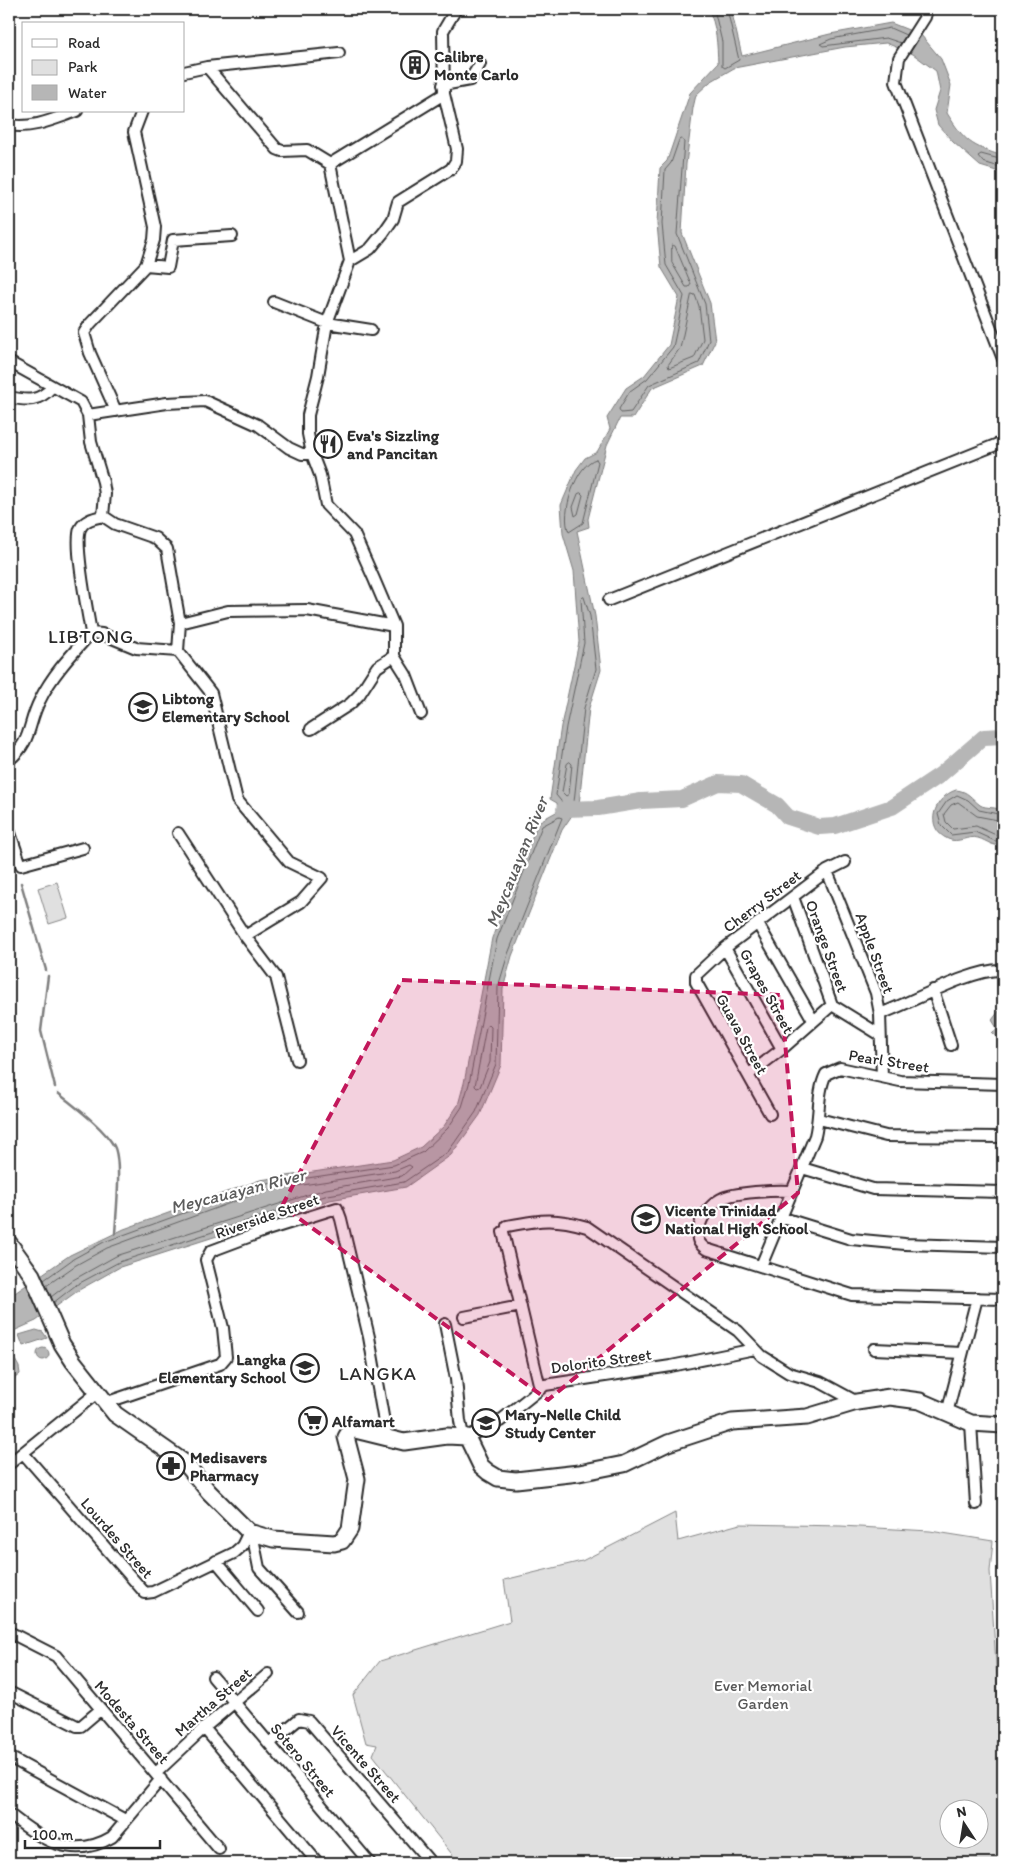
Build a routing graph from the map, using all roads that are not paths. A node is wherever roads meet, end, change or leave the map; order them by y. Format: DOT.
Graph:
graph roads {
  1 [pos="456,9"];
  2 [pos="926,9"];
  3 [pos="339,53"];
  4 [pos="480,64"];
  5 [pos="207,68"];
  6 [pos="185,72"];
  7 [pos="444,90"];
  8 [pos="74,112"];
  9 [pos="142,112"];
  10 [pos="9,125"];
  11 [pos="330,164"];
  12 [pos="232,236"];
  13 [pos="350,261"];
  14 [pos="146,266"];
  15 [pos="274,302"];
  16 [pos="327,323"];
  17 [pos="371,330"];
  18 [pos="1003,359"];
  19 [pos="9,362"];
  20 [pos="52,387"];
  21 [pos="9,397"];
  22 [pos="116,410"];
  23 [pos="88,415"];
  24 [pos="1003,442"];
  25 [pos="312,454"];
  26 [pos="103,516"];
  27 [pos="609,600"];
  28 [pos="180,624"];
  29 [pos="394,626"];
  30 [pos="91,633"];
  31 [pos="178,651"];
  32 [pos="394,656"];
  33 [pos="422,714"];
  34 [pos="311,729"];
  35 [pos="9,760"];
  36 [pos="9,830"];
  37 [pos="178,833"];
  38 [pos="83,848"];
  39 [pos="845,862"];
  40 [pos="827,872"];
  41 [pos="793,897"];
  42 [pos="758,924"];
  43 [pos="245,936"];
  44 [pos="725,948"];
  45 [pos="701,969"];
  46 [pos="1003,970"];
  47 [pos="934,990"];
  48 [pos="832,1005"];
  49 [pos="880,1014"];
  50 [pos="813,1020"];
  51 [pos="879,1034"];
  52 [pos="951,1045"];
  53 [pos="782,1049"];
  54 [pos="297,1060"];
  55 [pos="748,1076"];
  56 [pos="882,1077"];
  57 [pos="1003,1084"];
  58 [pos="770,1114"];
  59 [pos="819,1119"];
  60 [pos="1003,1137"];
  61 [pos="802,1168"];
  62 [pos="791,1191"];
  63 [pos="1003,1192"];
  64 [pos="780,1217"];
  65 [pos="9,1243"];
  66 [pos="1003,1246"];
  67 [pos="761,1266"];
  68 [pos="977,1298"];
  69 [pos="1003,1299"];
  70 [pos="521,1306"];
  71 [pos="464,1317"];
  72 [pos="445,1324"];
  73 [pos="755,1349"];
  74 [pos="874,1349"];
  75 [pos="962,1353"];
  76 [pos="540,1388"];
  77 [pos="102,1397"];
  78 [pos="858,1402"];
  79 [pos="947,1413"];
  80 [pos="971,1423"];
  81 [pos="1003,1425"];
  82 [pos="465,1437"];
  83 [pos="387,1439"];
  84 [pos="23,1453"];
  85 [pos="9,1464"];
  86 [pos="976,1504"];
  87 [pos="250,1532"];
  88 [pos="216,1561"];
  89 [pos="258,1611"];
  90 [pos="298,1612"];
  91 [pos="9,1632"];
  92 [pos="268,1674"];
  93 [pos="213,1677"];
  94 [pos="9,1692"];
  95 [pos="235,1701"];
  96 [pos="101,1709"];
  97 [pos="204,1728"];
  98 [pos="270,1743"];
  99 [pos="9,1757"];
  100 [pos="158,1776"];
  101 [pos="9,1814"];
  102 [pos="125,1820"];
  103 [pos="219,1849"];
  104 [pos="318,1863"];
  105 [pos="370,1863"];
  106 [pos="431,1863"];
  1 -- 7 [label="street"];
  2 -- 18 [label="street"];
  3 -- 5 [label="street"];
  4 -- 7 [label="street"];
  5 -- 6 [label="street"];
  5 -- 11 [label="street"];
  7 -- 11 [label="street"];
  7 -- 13 [label="street"];
  8 -- 10 [label="street"];
  9 -- 14 [label="street"];
  11 -- 13 [label="street"];
  12 -- 14 [label="street"];
  13 -- 16 [label="street"];
  14 -- 22 [label="street"];
  15 -- 16 [label="street"];
  16 -- 17 [label="street"];
  16 -- 25 [label="street"];
  19 -- 20 [label="street"];
  20 -- 21 [label="street"];
  20 -- 23 [label="street"];
  22 -- 23 [label="street"];
  22 -- 25 [label="street"];
  23 -- 26 [label="street"];
  24 -- 27 [label="street"];
  25 -- 29 [label="street"];
  26 -- 28 [label="street"];
  26 -- 30 [label="street"];
  28 -- 29 [label="street"];
  28 -- 31 [label="street"];
  29 -- 32 [label="street"];
  30 -- 31 [label="street"];
  30 -- 35 [label="street"];
  31 -- 43 [label="street"];
  32 -- 33 [label="street"];
  32 -- 34 [label="street"];
  36 -- 38 [label="street"];
  37 -- 43 [label="street"];
  39 -- 40 [label="street, Cherry Street"];
  40 -- 41 [label="street, Cherry Street"];
  40 -- 49 [label="street, Apple Street"];
  41 -- 42 [label="street, Cherry Street"];
  41 -- 48 [label="street, Orange Street"];
  42 -- 44 [label="street, Cherry Street"];
  42 -- 50 [label="street"];
  43 -- 54 [label="street"];
  44 -- 45 [label="street, Cherry Street"];
  44 -- 53 [label="street, Grapes Street"];
  45 -- 55 [label="street, Guava Street"];
  46 -- 47 [label="street"];
  47 -- 49 [label="street"];
  47 -- 52 [label="street"];
  48 -- 50 [label="street"];
  48 -- 51 [label="street"];
  49 -- 51 [label="street, Apple Street"];
  50 -- 53 [label="street"];
  51 -- 56 [label="street, Apple Street"];
  53 -- 55 [label="street"];
  55 -- 58 [label="street, Guava Street"];
  56 -- 57 [label="street, Pearl Street"];
  56 -- 59 [label="street, Pearl Street"];
  59 -- 60 [label="street"];
  59 -- 61 [label="street, Pearl Street"];
  61 -- 62 [label="street, Pearl Street"];
  61 -- 63 [label="street"];
  62 -- 64 [label="street, Pearl Street"];
  62 -- 67 [label="street"];
  64 -- 66 [label="street"];
  64 -- 67 [label="street, Pearl Street"];
  65 -- 77 [label="main road"];
  67 -- 68 [label="street"];
  68 -- 69 [label="street"];
  68 -- 75 [label="street"];
  70 -- 71 [label="street"];
  70 -- 73 [label="street"];
  70 -- 76 [label="street"];
  72 -- 82 [label="street"];
  73 -- 76 [label="street, Dolorito Street"];
  73 -- 78 [label="street"];
  74 -- 75 [label="street"];
  75 -- 79 [label="street"];
  76 -- 82 [label="street, Dolorito Street"];
  77 -- 83 [label="street, Riverside Street"];
  77 -- 84 [label="street"];
  77 -- 87 [label="main road"];
  78 -- 79 [label="main road"];
  78 -- 82 [label="main road"];
  79 -- 80 [label="main road"];
  80 -- 81 [label="main road"];
  80 -- 86 [label="street"];
  82 -- 83 [label="main road"];
  83 -- 87 [label="main road"];
  84 -- 85 [label="street"];
  84 -- 88 [label="street, Lourdes Street"];
  87 -- 88 [label="street, Lourdes Street"];
  87 -- 90 [label="street"];
  88 -- 89 [label="street"];
  91 -- 96 [label="street, Modesta Street"];
  92 -- 95 [label="street, Martha Street"];
  93 -- 95 [label="street, Sotero Street"];
  94 -- 96 [label="street"];
  95 -- 97 [label="street, Martha Street"];
  95 -- 98 [label="street, Sotero Street"];
  96 -- 100 [label="street, Modesta Street"];
  97 -- 100 [label="street, Martha Street"];
  97 -- 104 [label="street"];
  98 -- 105 [label="street, Sotero Street"];
  98 -- 106 [label="street, Vicente Street"];
  99 -- 102 [label="street"];
  100 -- 102 [label="street, Martha Street"];
  100 -- 103 [label="street, Modesta Street"];
  101 -- 102 [label="street, Martha Street"];
}
